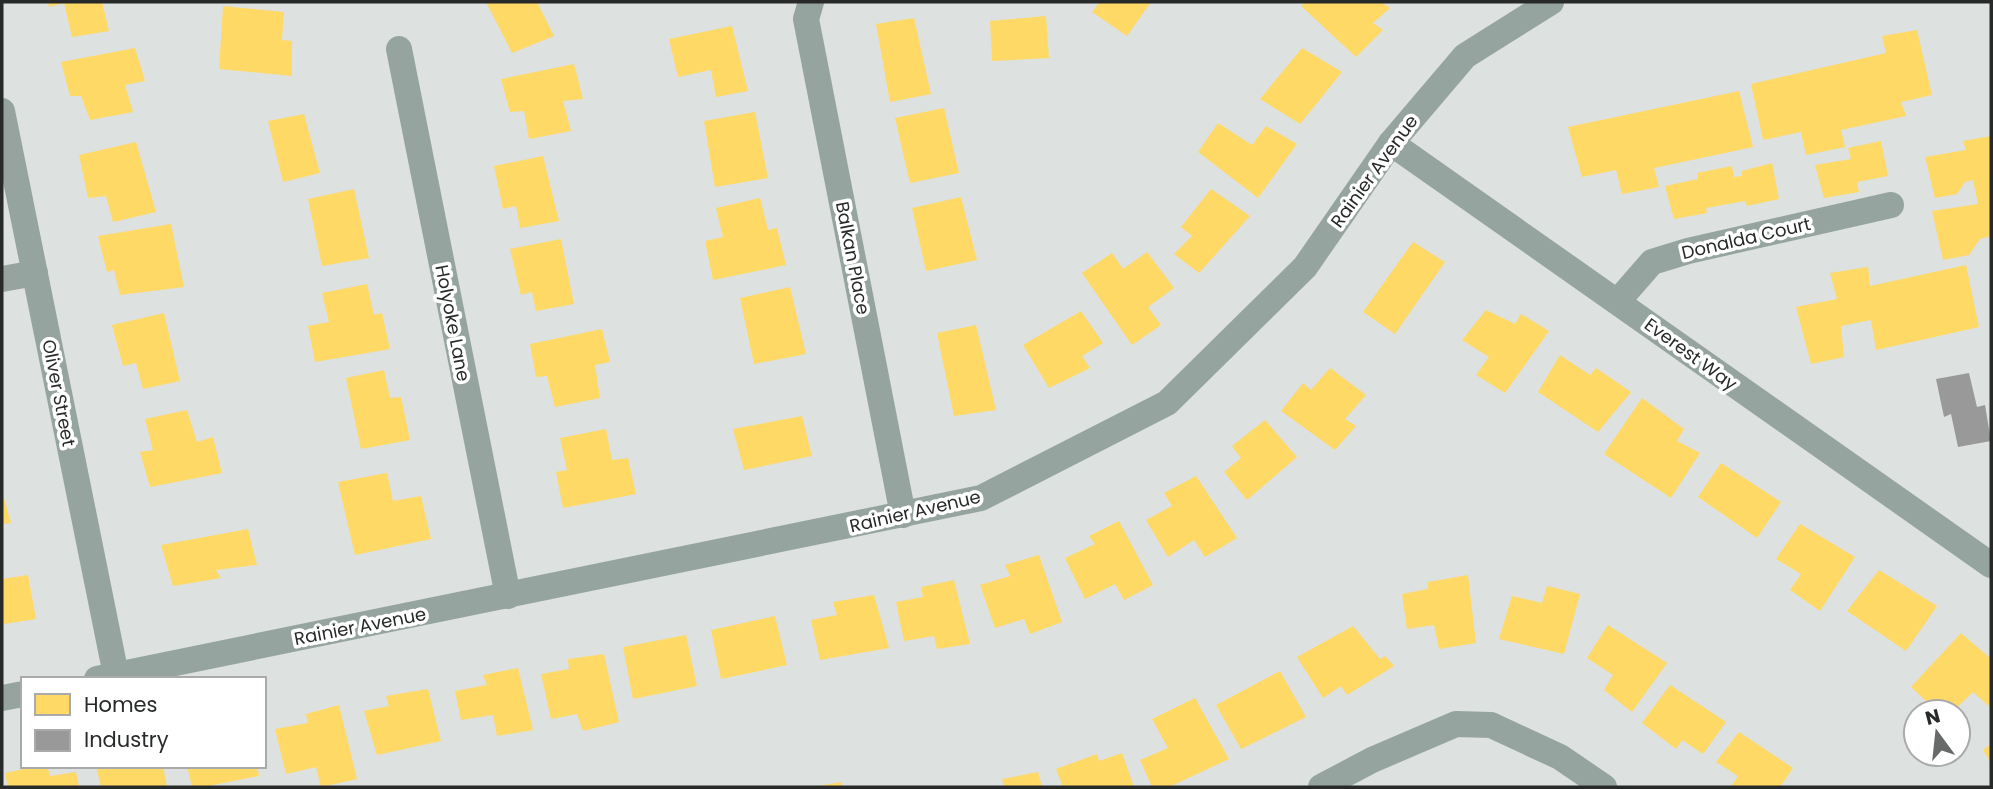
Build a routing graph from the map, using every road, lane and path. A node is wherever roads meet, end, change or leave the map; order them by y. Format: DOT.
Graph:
graph roads {
  1 [pos="811,2"];
  2 [pos="1551,2"];
  3 [pos="399,49"];
  4 [pos="2,111"];
  5 [pos="1391,143"];
  6 [pos="1891,205"];
  7 [pos="35,273"];
  8 [pos="2,279"];
  9 [pos="1618,301"];
  10 [pos="903,515"];
  11 [pos="1991,565"];
  12 [pos="508,596"];
  13 [pos="106,677"];
  14 [pos="21,694"];
  15 [pos="2,698"];
  16 [pos="1321,787"];
  17 [pos="1604,787"];
  1 -- 10 [label="street, Balkan Place"];
  2 -- 5 [label="street, Rainier Avenue"];
  3 -- 12 [label="street, Holyoke Lane"];
  4 -- 7 [label="street, Oliver Street"];
  5 -- 9 [label="street, Everest Way"];
  5 -- 10 [label="street, Rainier Avenue"];
  6 -- 9 [label="street, Donalda Court"];
  7 -- 8 [label="street"];
  7 -- 13 [label="street, Oliver Street"];
  9 -- 11 [label="street, Everest Way"];
  10 -- 12 [label="street, Rainier Avenue"];
  12 -- 13 [label="street, Rainier Avenue"];
  14 -- 15 [label="street"];
  16 -- 17 [label="street"];
}
